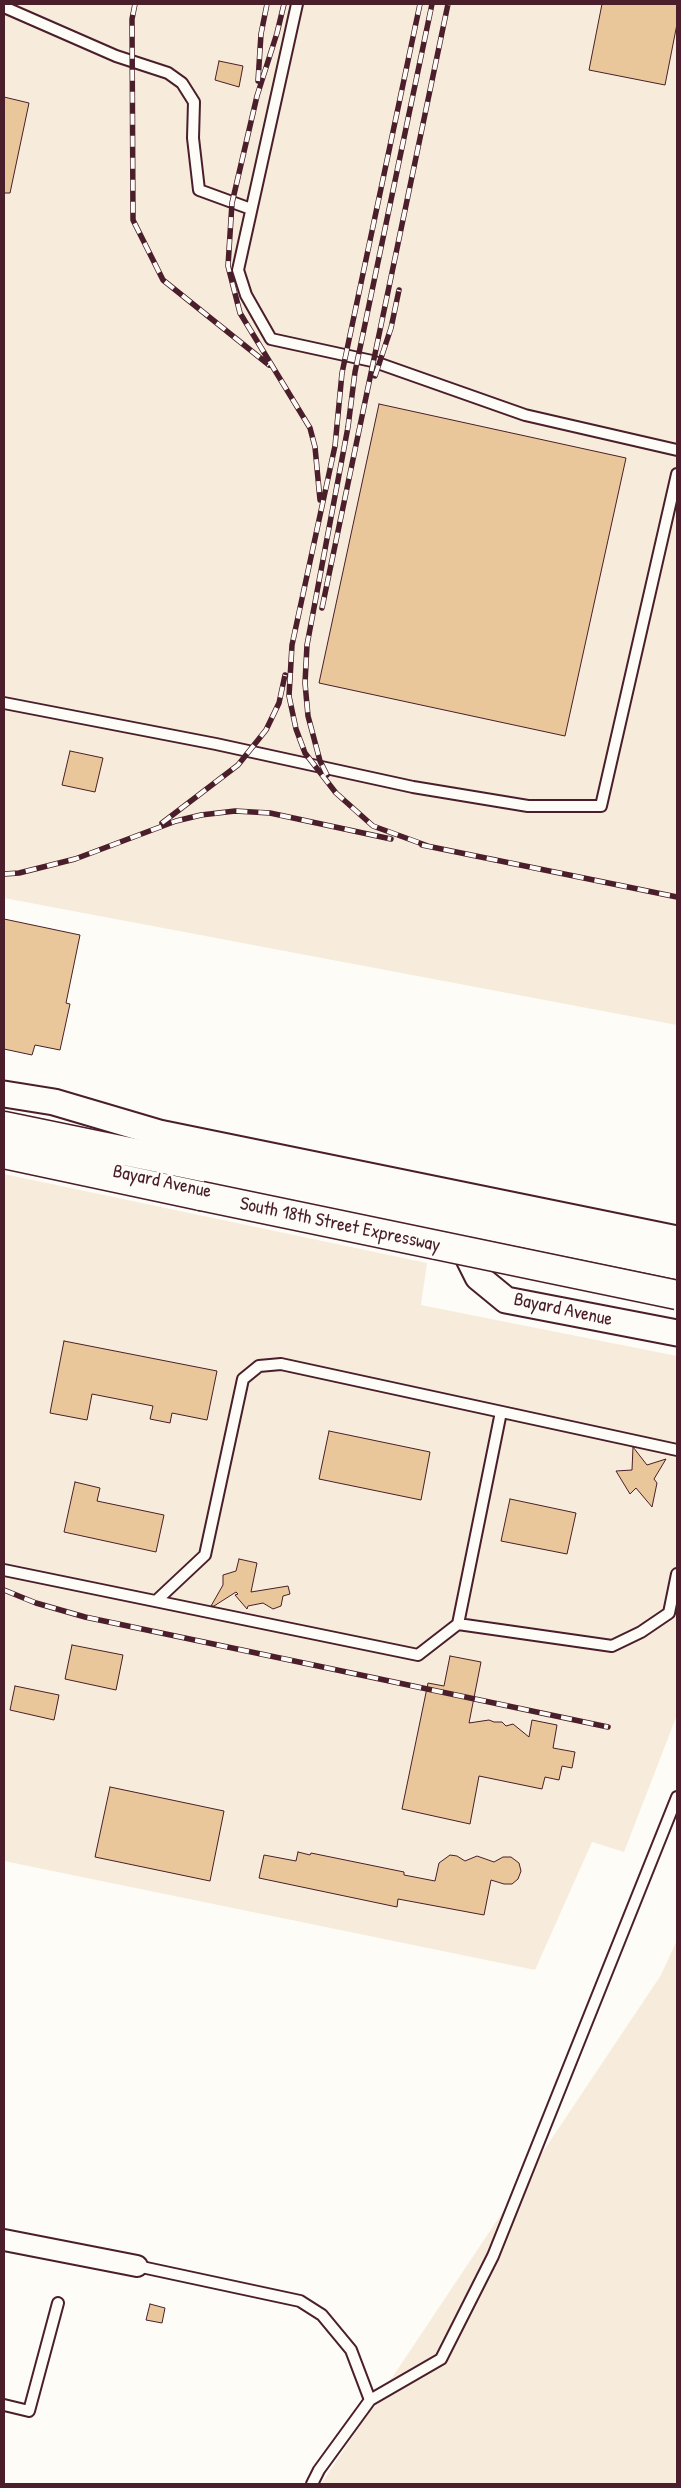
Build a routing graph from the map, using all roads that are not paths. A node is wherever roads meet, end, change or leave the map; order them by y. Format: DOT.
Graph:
graph roads {
  1 [pos="296,4"];
  2 [pos="4,7"];
  3 [pos="251,209"];
  4 [pos="677,450"];
  5 [pos="677,474"];
  6 [pos="4,702"];
  7 [pos="4,1094"];
  8 [pos="4,1126"];
  9 [pos="9,1155"];
  10 [pos="677,1239"];
  11 [pos="677,1265"];
  12 [pos="677,1295"];
  13 [pos="677,1333"];
  14 [pos="502,1412"];
  15 [pos="677,1450"];
  16 [pos="4,1570"];
  17 [pos="677,1574"];
  18 [pos="156,1601"];
  19 [pos="458,1624"];
  20 [pos="677,1797"];
  21 [pos="4,2240"];
  22 [pos="137,2266"];
  23 [pos="58,2303"];
  24 [pos="370,2400"];
  25 [pos="4,2405"];
  26 [pos="312,2484"];
  1 -- 3 [label="lane"];
  2 -- 3 [label="lane"];
  3 -- 4 [label="lane"];
  5 -- 6 [label="lane"];
  7 -- 10 [label="street"];
  8 -- 11 [label="highway, South 18th Street Expressway"];
  9 -- 12 [label="highway, South 18th Street Expressway, bridge"];
  9 -- 13 [label="street, Bayard Avenue"];
  14 -- 15 [label="lane"];
  14 -- 18 [label="lane"];
  14 -- 19 [label="lane"];
  16 -- 18 [label="lane"];
  17 -- 19 [label="lane"];
  18 -- 19 [label="lane"];
  20 -- 24 [label="lane"];
  21 -- 22 [label="street"];
  22 -- 24 [label="lane"];
  23 -- 25 [label="lane"];
  24 -- 26 [label="lane"];
}
